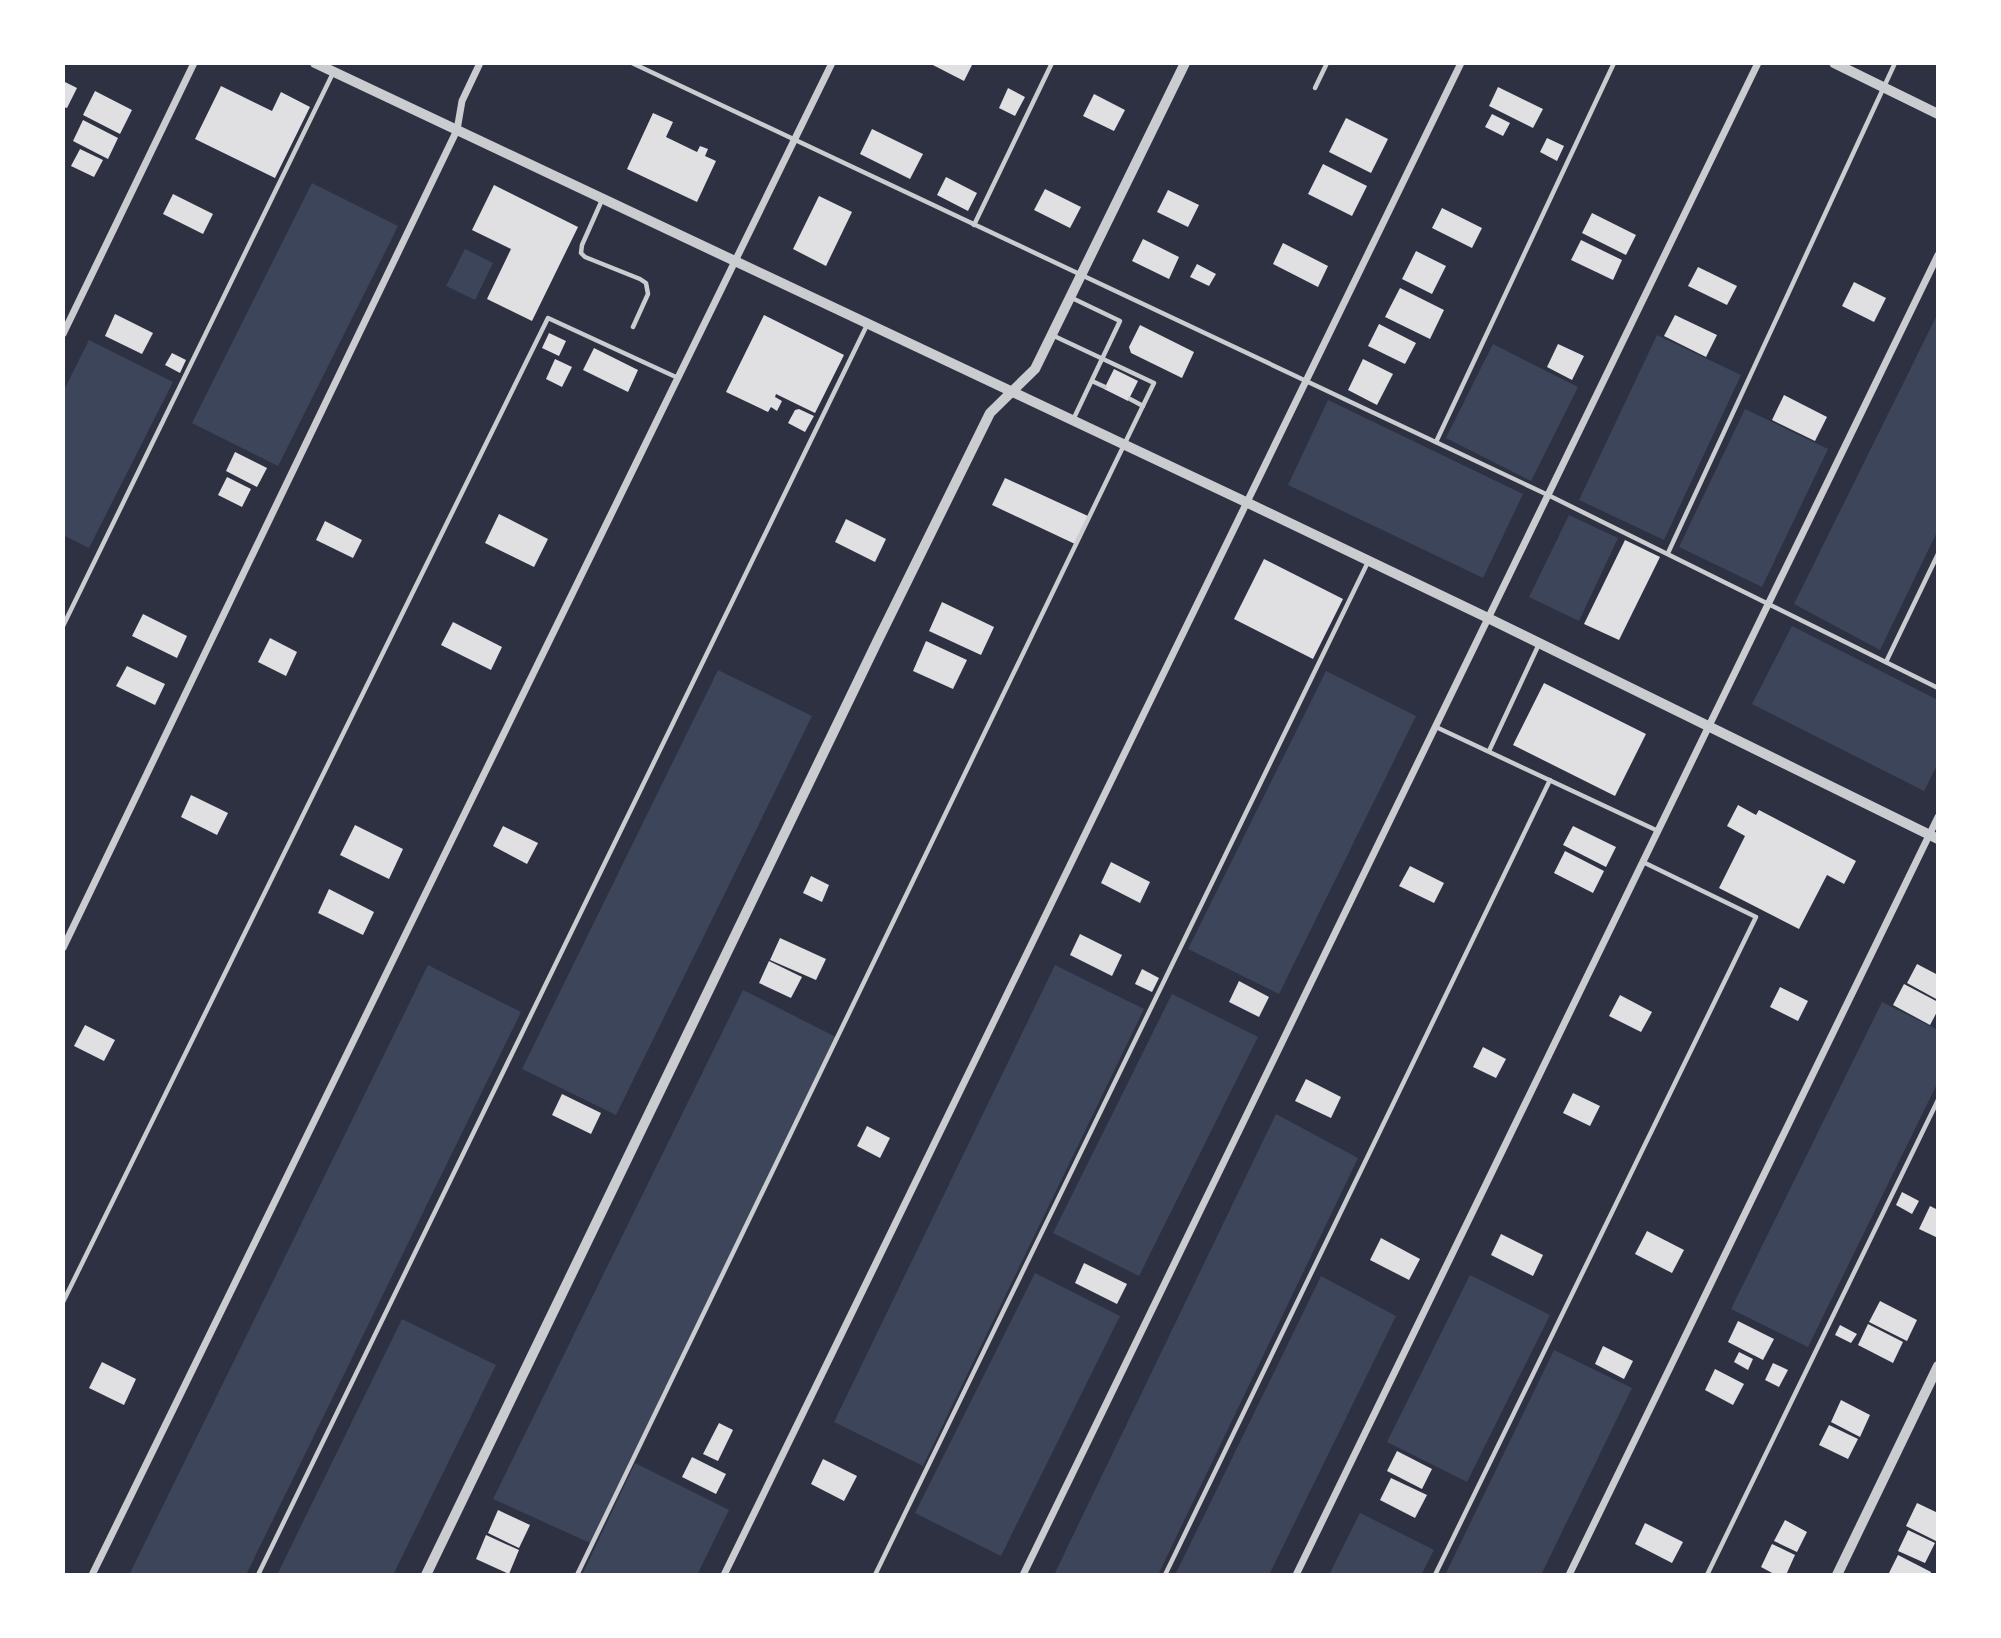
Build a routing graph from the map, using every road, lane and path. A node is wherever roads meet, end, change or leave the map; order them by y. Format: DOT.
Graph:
graph roads {
  1 [pos="194,63"];
  2 [pos="315,63"];
  3 [pos="480,63"];
  4 [pos="633,63"];
  5 [pos="832,63"];
  6 [pos="1052,63"];
  7 [pos="1185,63"];
  8 [pos="1327,63"];
  9 [pos="1461,63"];
  10 [pos="1615,63"];
  11 [pos="1758,63"];
  12 [pos="1834,63"];
  13 [pos="1895,63"];
  14 [pos="334,72"];
  15 [pos="1883,87"];
  16 [pos="1315,88"];
  17 [pos="1938,114"];
  18 [pos="457,130"];
  19 [pos="794,140"];
  20 [pos="602,199"];
  21 [pos="974,225"];
  22 [pos="1938,255"];
  23 [pos="735,261"];
  24 [pos="1081,276"];
  25 [pos="1070,298"];
  26 [pos="868,324"];
  27 [pos="633,327"];
  28 [pos="63,334"];
  29 [pos="1052,335"];
  30 [pos="1103,358"];
  31 [pos="678,378"];
  32 [pos="1092,381"];
  33 [pos="1306,382"];
  34 [pos="1105,387"];
  35 [pos="1012,392"];
  36 [pos="1130,399"];
  37 [pos="1143,406"];
  38 [pos="1073,421"];
  39 [pos="1436,442"];
  40 [pos="1124,445"];
  41 [pos="1548,495"];
  42 [pos="1248,503"];
  43 [pos="1668,553"];
  44 [pos="1938,554"];
  45 [pos="1368,561"];
  46 [pos="1769,603"];
  47 [pos="1488,618"];
  48 [pos="63,626"];
  49 [pos="1539,643"];
  50 [pos="1886,662"];
  51 [pos="1938,688"];
  52 [pos="1436,726"];
  53 [pos="1709,726"];
  54 [pos="1489,751"];
  55 [pos="1550,780"];
  56 [pos="1938,817"];
  57 [pos="1658,831"];
  58 [pos="1934,837"];
  59 [pos="1643,862"];
  60 [pos="63,948"];
  61 [pos="1938,1100"];
  62 [pos="63,1302"];
  63 [pos="1938,1366"];
  64 [pos="92,1575"];
  65 [pos="258,1575"];
  66 [pos="426,1575"];
  67 [pos="578,1575"];
  68 [pos="724,1575"];
  69 [pos="875,1575"];
  70 [pos="1023,1575"];
  71 [pos="1165,1575"];
  72 [pos="1296,1575"];
  73 [pos="1435,1575"];
  74 [pos="1569,1575"];
  75 [pos="1707,1575"];
  76 [pos="1837,1575"];
  1 -- 28 [label="street"];
  2 -- 14 [label="street"];
  3 -- 18 [label="street"];
  4 -- 19 [label="lane"];
  5 -- 19 [label="street"];
  6 -- 21 [label="lane"];
  7 -- 24 [label="street"];
  8 -- 16 [label="lane"];
  9 -- 33 [label="street"];
  10 -- 39 [label="lane"];
  11 -- 41 [label="street"];
  12 -- 15 [label="street"];
  13 -- 15 [label="lane"];
  14 -- 18 [label="street"];
  14 -- 48 [label="lane"];
  15 -- 17 [label="street"];
  15 -- 43 [label="lane"];
  18 -- 20 [label="street"];
  18 -- 60 [label="street"];
  19 -- 21 [label="lane"];
  19 -- 23 [label="street"];
  20 -- 23 [label="street"];
  20 -- 27 [label="lane"];
  21 -- 24 [label="lane"];
  22 -- 46 [label="street"];
  23 -- 26 [label="street"];
  23 -- 31 [label="street"];
  24 -- 25 [label="street"];
  24 -- 33 [label="lane"];
  25 -- 29 [label="street"];
  25 -- 30 [label="lane"];
  26 -- 35 [label="street"];
  26 -- 65 [label="lane"];
  29 -- 30 [label="lane"];
  29 -- 35 [label="street"];
  30 -- 32 [label="lane"];
  30 -- 37 [label="lane"];
  31 -- 62 [label="lane"];
  31 -- 64 [label="street"];
  32 -- 34 [label="lane"];
  32 -- 38 [label="lane"];
  33 -- 39 [label="lane"];
  33 -- 42 [label="street"];
  35 -- 38 [label="street"];
  35 -- 66 [label="street"];
  36 -- 37 [label="lane"];
  37 -- 40 [label="lane"];
  38 -- 40 [label="street"];
  39 -- 41 [label="lane"];
  40 -- 42 [label="street"];
  40 -- 67 [label="lane"];
  41 -- 43 [label="lane"];
  41 -- 47 [label="street"];
  42 -- 45 [label="street"];
  42 -- 68 [label="street"];
  43 -- 46 [label="lane"];
  44 -- 50 [label="lane"];
  45 -- 47 [label="street"];
  45 -- 69 [label="lane"];
  46 -- 50 [label="lane"];
  46 -- 53 [label="street"];
  47 -- 49 [label="street"];
  47 -- 52 [label="street"];
  49 -- 53 [label="street"];
  49 -- 54 [label="lane"];
  50 -- 51 [label="lane"];
  52 -- 54 [label="lane"];
  52 -- 70 [label="street"];
  53 -- 57 [label="street"];
  53 -- 58 [label="street"];
  54 -- 55 [label="lane"];
  55 -- 57 [label="lane"];
  55 -- 71 [label="lane"];
  56 -- 58 [label="street"];
  57 -- 59 [label="street"];
  58 -- 74 [label="street"];
  59 -- 72 [label="street"];
  59 -- 73 [label="lane"];
  61 -- 75 [label="lane"];
  63 -- 76 [label="street"];
}
